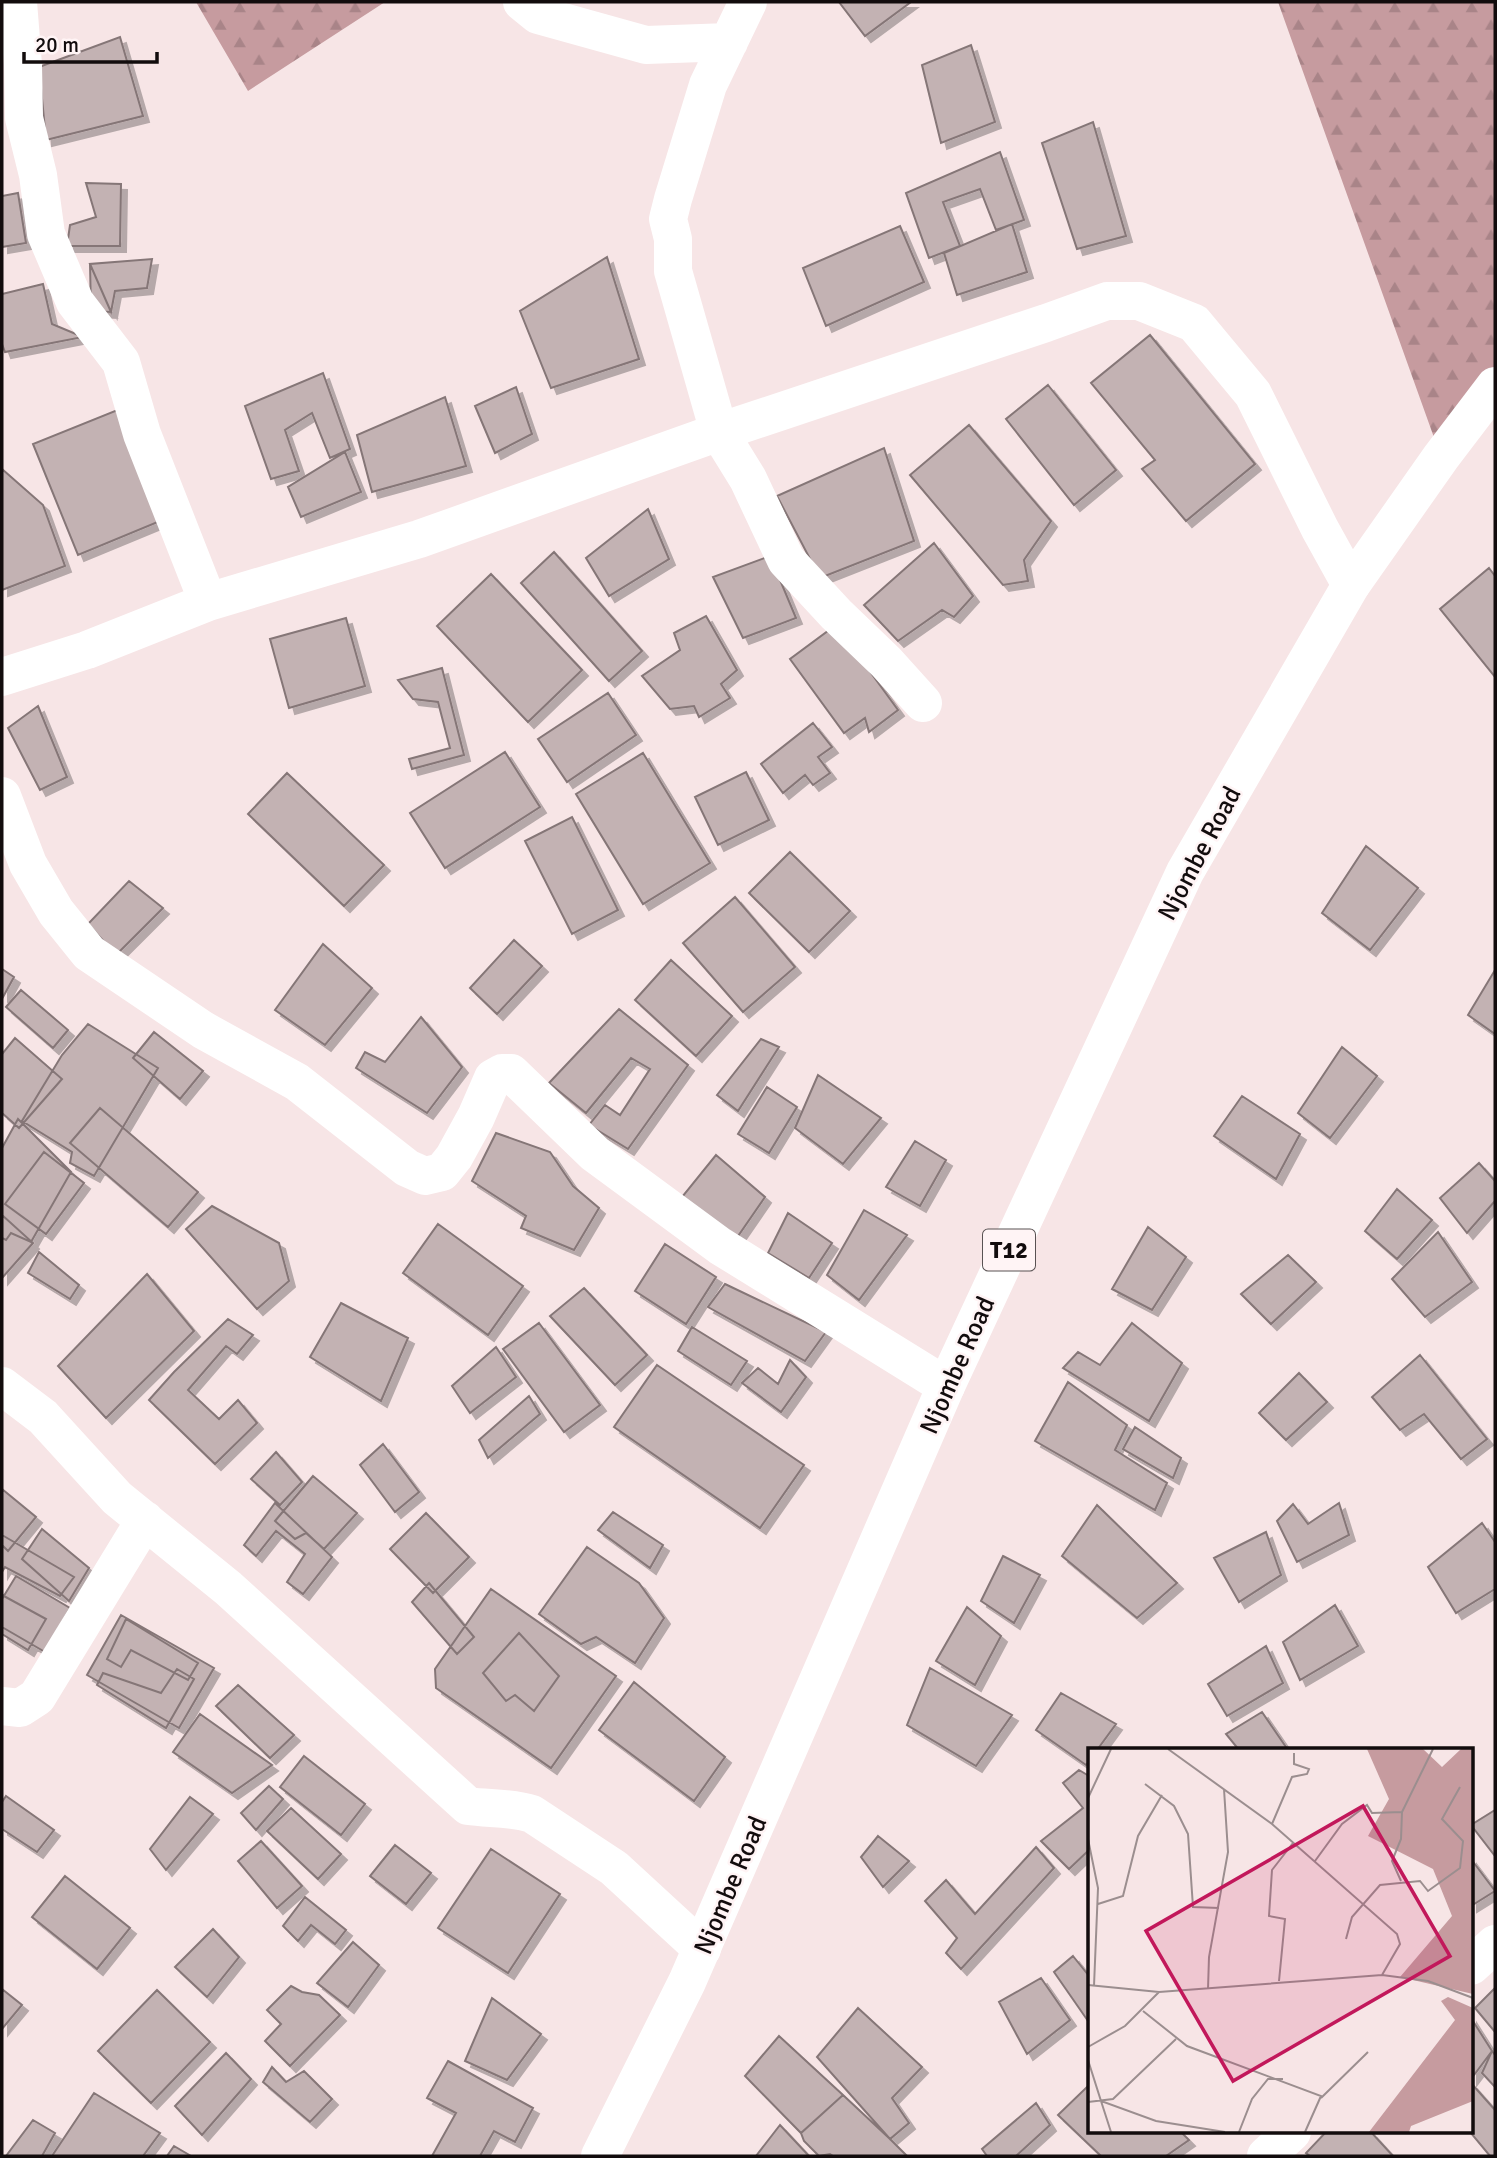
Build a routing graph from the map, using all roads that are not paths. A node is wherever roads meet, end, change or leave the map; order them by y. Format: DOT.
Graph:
graph roads {
  1 [pos="18,2"];
  2 [pos="522,2"];
  3 [pos="748,2"];
  4 [pos="729,42"];
  5 [pos="1495,387"];
  6 [pos="719,432"];
  7 [pos="1350,585"];
  8 [pos="208,601"];
  9 [pos="2,677"];
  10 [pos="923,703"];
  11 [pos="2,796"];
  12 [pos="2,1386"];
  13 [pos="946,1386"];
  14 [pos="145,1520"];
  15 [pos="2,1706"];
  16 [pos="1495,1944"];
  17 [pos="702,1949"];
  18 [pos="1472,1965"];
  19 [pos="1290,2134"];
  20 [pos="600,2156"];
  21 [pos="1266,2156"];
  1 -- 8 [label="main road"];
  2 -- 4 [label="main road"];
  3 -- 4 [label="main road"];
  4 -- 6 [label="main road"];
  5 -- 7 [label="main road, Njombe Road / T12"];
  6 -- 7 [label="main road"];
  6 -- 8 [label="main road"];
  6 -- 10 [label="main road"];
  7 -- 13 [label="main road, Njombe Road / T12"];
  8 -- 9 [label="main road"];
  11 -- 13 [label="main road"];
  12 -- 14 [label="main road"];
  13 -- 17 [label="main road, Njombe Road / T12"];
  14 -- 15 [label="main road"];
  14 -- 17 [label="main road"];
  16 -- 18 [label="main road"];
  17 -- 20 [label="main road, Njombe Road / T12"];
  19 -- 21 [label="main road"];
}
